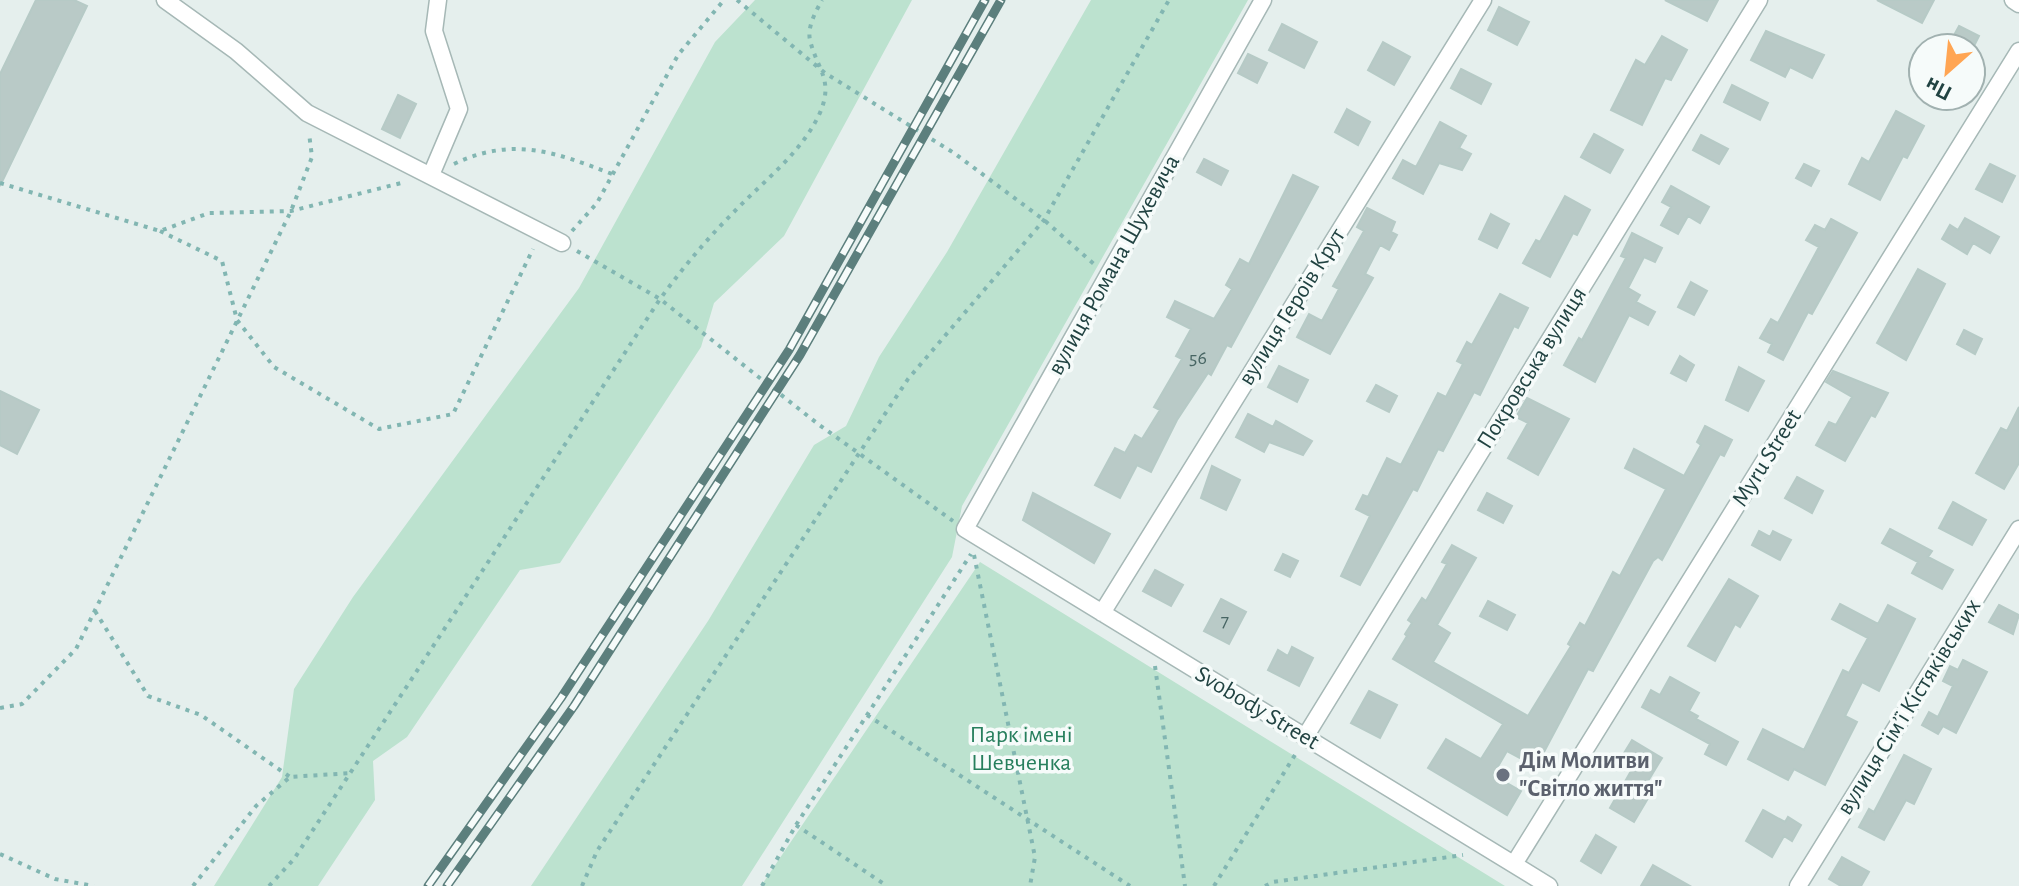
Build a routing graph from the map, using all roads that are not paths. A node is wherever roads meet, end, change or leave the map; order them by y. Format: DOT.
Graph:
graph roads {
  1 [pos="165,0"];
  2 [pos="438,0"];
  3 [pos="1263,0"];
  4 [pos="1483,0"];
  5 [pos="1759,0"];
  6 [pos="2013,0"];
  7 [pos="2019,4"];
  8 [pos="2019,51"];
  9 [pos="431,175"];
  10 [pos="562,243"];
  11 [pos="965,529"];
  12 [pos="2019,529"];
  13 [pos="1102,613"];
  14 [pos="1305,737"];
  15 [pos="1514,864"];
  16 [pos="1549,886"];
  17 [pos="1798,886"];
  1 -- 9 [label="street"];
  2 -- 9 [label="street"];
  3 -- 11 [label="street, вулиця Романа Шухевича"];
  4 -- 13 [label="street, вулиця Героїв Крут"];
  5 -- 14 [label="street, Покровська вулиця"];
  6 -- 7 [label="street"];
  8 -- 15 [label="street, Myru Street"];
  9 -- 10 [label="street"];
  11 -- 13 [label="street, Svobody Street"];
  12 -- 17 [label="street, вулиця Сімʼї Кістяківських"];
  13 -- 14 [label="street, Svobody Street"];
  14 -- 15 [label="street, Svobody Street"];
  15 -- 16 [label="street, Svobody Street"];
}
